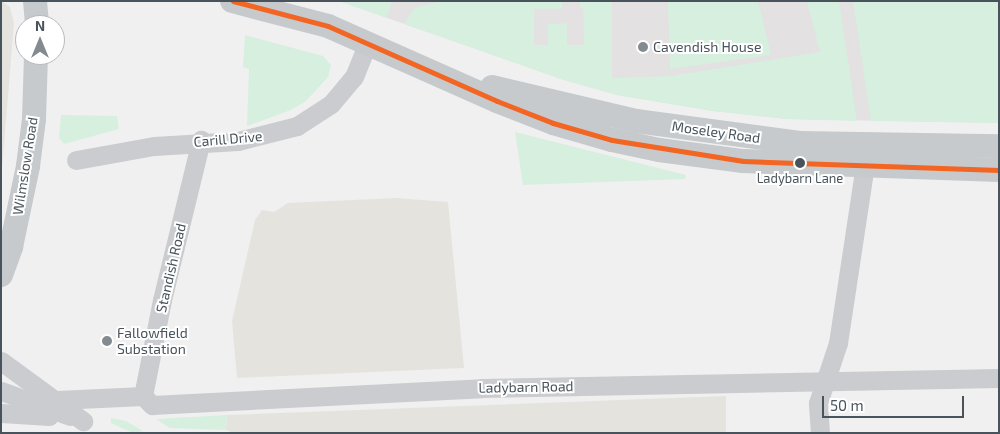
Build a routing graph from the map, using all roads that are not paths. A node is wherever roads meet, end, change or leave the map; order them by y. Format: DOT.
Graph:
graph roads {
  1 [pos="35,1"];
  2 [pos="232,1"];
  3 [pos="36,15"];
  4 [pos="368,42"];
  5 [pos="35,65"];
  6 [pos="201,140"];
  7 [pos="999,146"];
  8 [pos="867,154"];
  9 [pos="76,160"];
  10 [pos="999,170"];
  11 [pos="1,275"];
  12 [pos="1,361"];
  13 [pos="999,378"];
  14 [pos="825,381"];
  15 [pos="1,391"];
  16 [pos="143,396"];
  17 [pos="57,400"];
  18 [pos="1,413"];
  19 [pos="83,421"];
  20 [pos="820,433"];
  1 -- 3 [label="main road"];
  2 -- 4 [label="main road, Moseley Road"];
  4 -- 6 [label="street, Carill Drive"];
  4 -- 8 [label="main road, Moseley Road"];
  5 -- 11 [label="main road, Wilmslow Road"];
  6 -- 9 [label="street, Carill Drive"];
  6 -- 16 [label="street, Standish Road"];
  7 -- 8 [label="main road, Moseley Road"];
  8 -- 10 [label="main road, Moseley Road"];
  8 -- 14 [label="street"];
  12 -- 17 [label="street"];
  13 -- 14 [label="street, Ladybarn Road"];
  14 -- 16 [label="street, Ladybarn Road"];
  14 -- 20 [label="street"];
  15 -- 19 [label="street"];
  16 -- 17 [label="street, Ladybarn Road"];
  17 -- 19 [label="street"];
  18 -- 19 [label="street"];
}
